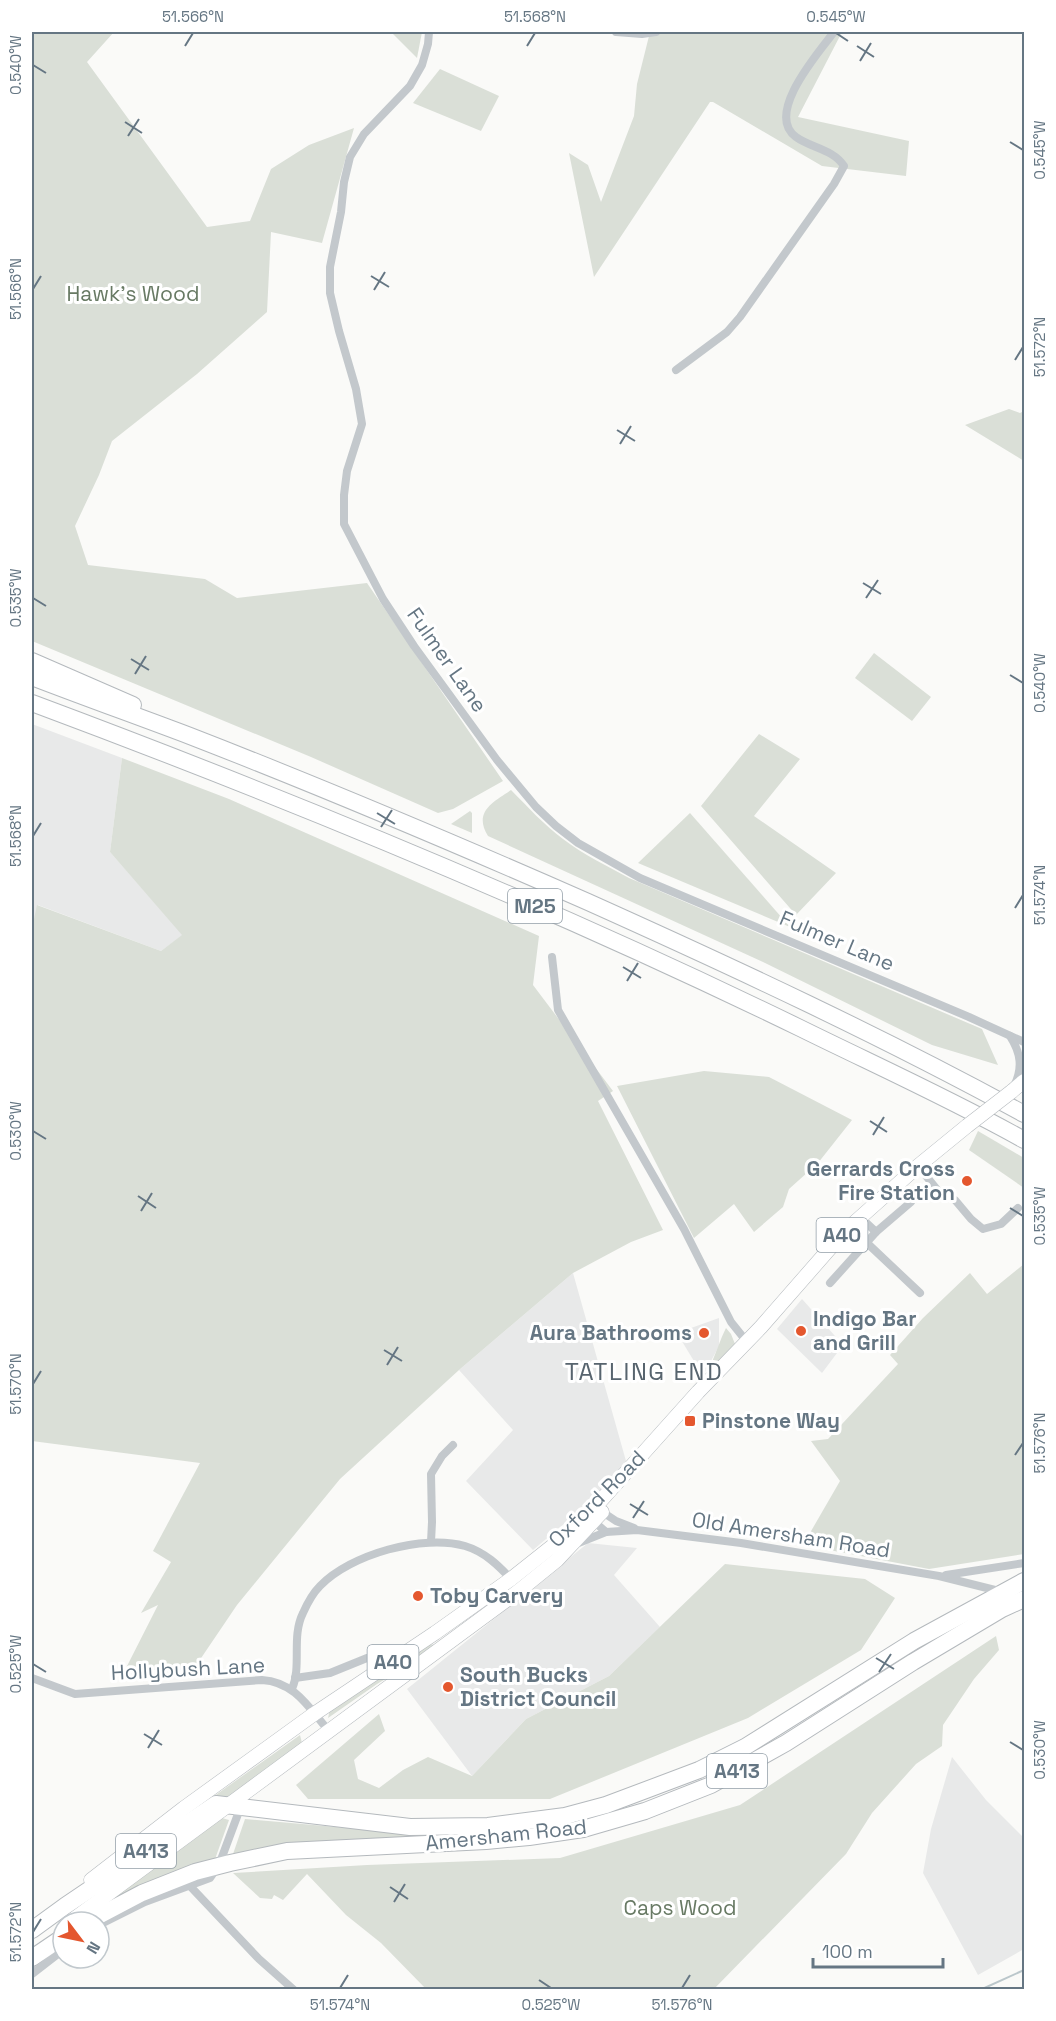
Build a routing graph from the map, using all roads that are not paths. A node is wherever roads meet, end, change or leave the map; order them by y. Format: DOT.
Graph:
graph roads {
  1 [pos="429,32"];
  2 [pos="616,32"];
  3 [pos="656,32"];
  4 [pos="834,32"];
  5 [pos="676,370"];
  6 [pos="32,661"];
  7 [pos="32,677"];
  8 [pos="32,703"];
  9 [pos="189,736"];
  10 [pos="552,957"];
  11 [pos="1009,1035"];
  12 [pos="1024,1042"];
  13 [pos="1024,1081"];
  14 [pos="1011,1092"];
  15 [pos="1024,1114"];
  16 [pos="1024,1140"];
  17 [pos="918,1166"];
  18 [pos="911,1202"];
  19 [pos="1018,1208"];
  20 [pos="860,1217"];
  21 [pos="876,1232"];
  22 [pos="867,1243"];
  23 [pos="830,1282"];
  24 [pos="920,1293"];
  25 [pos="747,1342"];
  26 [pos="453,1445"];
  27 [pos="595,1514"];
  28 [pos="637,1530"];
  29 [pos="606,1532"];
  30 [pos="431,1542"];
  31 [pos="570,1547"];
  32 [pos="1024,1563"];
  33 [pos="939,1576"];
  34 [pos="1024,1581"];
  35 [pos="516,1585"];
  36 [pos="1002,1591"];
  37 [pos="1024,1593"];
  38 [pos="1024,1599"];
  39 [pos="435,1633"];
  40 [pos="450,1642"];
  41 [pos="367,1658"];
  42 [pos="32,1678"];
  43 [pos="294,1678"];
  44 [pos="292,1689"];
  45 [pos="314,1714"];
  46 [pos="328,1731"];
  47 [pos="232,1805"];
  48 [pos="219,1865"];
  49 [pos="189,1885"];
  50 [pos="70,1910"];
  51 [pos="72,1910"];
  52 [pos="110,1910"];
  53 [pos="111,1919"];
  54 [pos="51,1921"];
  55 [pos="32,1930"];
  56 [pos="51,1937"];
  57 [pos="51,1945"];
  58 [pos="32,1952"];
  59 [pos="32,1958"];
  60 [pos="51,1959"];
  61 [pos="32,1974"];
  62 [pos="294,1989"];
  1 -- 11 [label="street, Fulmer Lane"];
  2 -- 3 [label="street"];
  4 -- 5 [label="street"];
  6 -- 9 [label="highway, M25"];
  7 -- 9 [label="highway, M25"];
  8 -- 16 [label="highway, M25"];
  9 -- 15 [label="highway, M25"];
  10 -- 25 [label="street"];
  11 -- 12 [label="street, Fulmer Lane"];
  11 -- 14 [label="street"];
  13 -- 14 [label="main road, Oxford Road / A40"];
  14 -- 17 [label="main road, Oxford Road / A40, bridge"];
  17 -- 19 [label="street"];
  17 -- 20 [label="main road, Oxford Road / A40"];
  18 -- 21 [label="street"];
  20 -- 21 [label="street"];
  20 -- 25 [label="main road, Oxford Road / A40"];
  21 -- 22 [label="street"];
  22 -- 23 [label="street"];
  22 -- 24 [label="street"];
  25 -- 27 [label="main road, Oxford Road / A40"];
  26 -- 30 [label="street"];
  27 -- 28 [label="street, Old Amersham Road"];
  27 -- 29 [label="street"];
  27 -- 31 [label="main road, A40"];
  27 -- 35 [label="main road, Oxford Road / A40"];
  28 -- 29 [label="street, Old Amersham Road"];
  28 -- 33 [label="street, Old Amersham Road"];
  29 -- 31 [label="street, Old Amersham Road"];
  30 -- 35 [label="street"];
  30 -- 43 [label="street"];
  31 -- 35 [label="main road, A40"];
  32 -- 33 [label="street, Old Amersham Road"];
  33 -- 36 [label="street, Old Amersham Road"];
  34 -- 36 [label="highway, A413"];
  35 -- 39 [label="main road, Oxford Road / A40"];
  35 -- 40 [label="main road, A40"];
  36 -- 37 [label="street, Old Amersham Road"];
  36 -- 47 [label="highway, A413"];
  38 -- 48 [label="highway, Amersham Road / A413"];
  39 -- 40 [label="main road"];
  39 -- 45 [label="main road, Oxford Road / A40"];
  40 -- 46 [label="main road, A40"];
  41 -- 43 [label="street"];
  42 -- 44 [label="street, Hollybush Lane"];
  43 -- 44 [label="street"];
  44 -- 45 [label="street, Hollybush Lane"];
  45 -- 46 [label="street, Hollybush Lane"];
  45 -- 50 [label="main road, Oxford Road / A40"];
  46 -- 47 [label="main road, A40"];
  47 -- 48 [label="street"];
  47 -- 51 [label="highway, A413"];
  48 -- 49 [label="street"];
  48 -- 52 [label="highway, Amersham Road / A413"];
  49 -- 53 [label="street"];
  49 -- 62 [label="street"];
  54 -- 55 [label="highway, A40"];
  56 -- 58 [label="main road"];
  57 -- 59 [label="highway"];
  60 -- 61 [label="street"];
}
